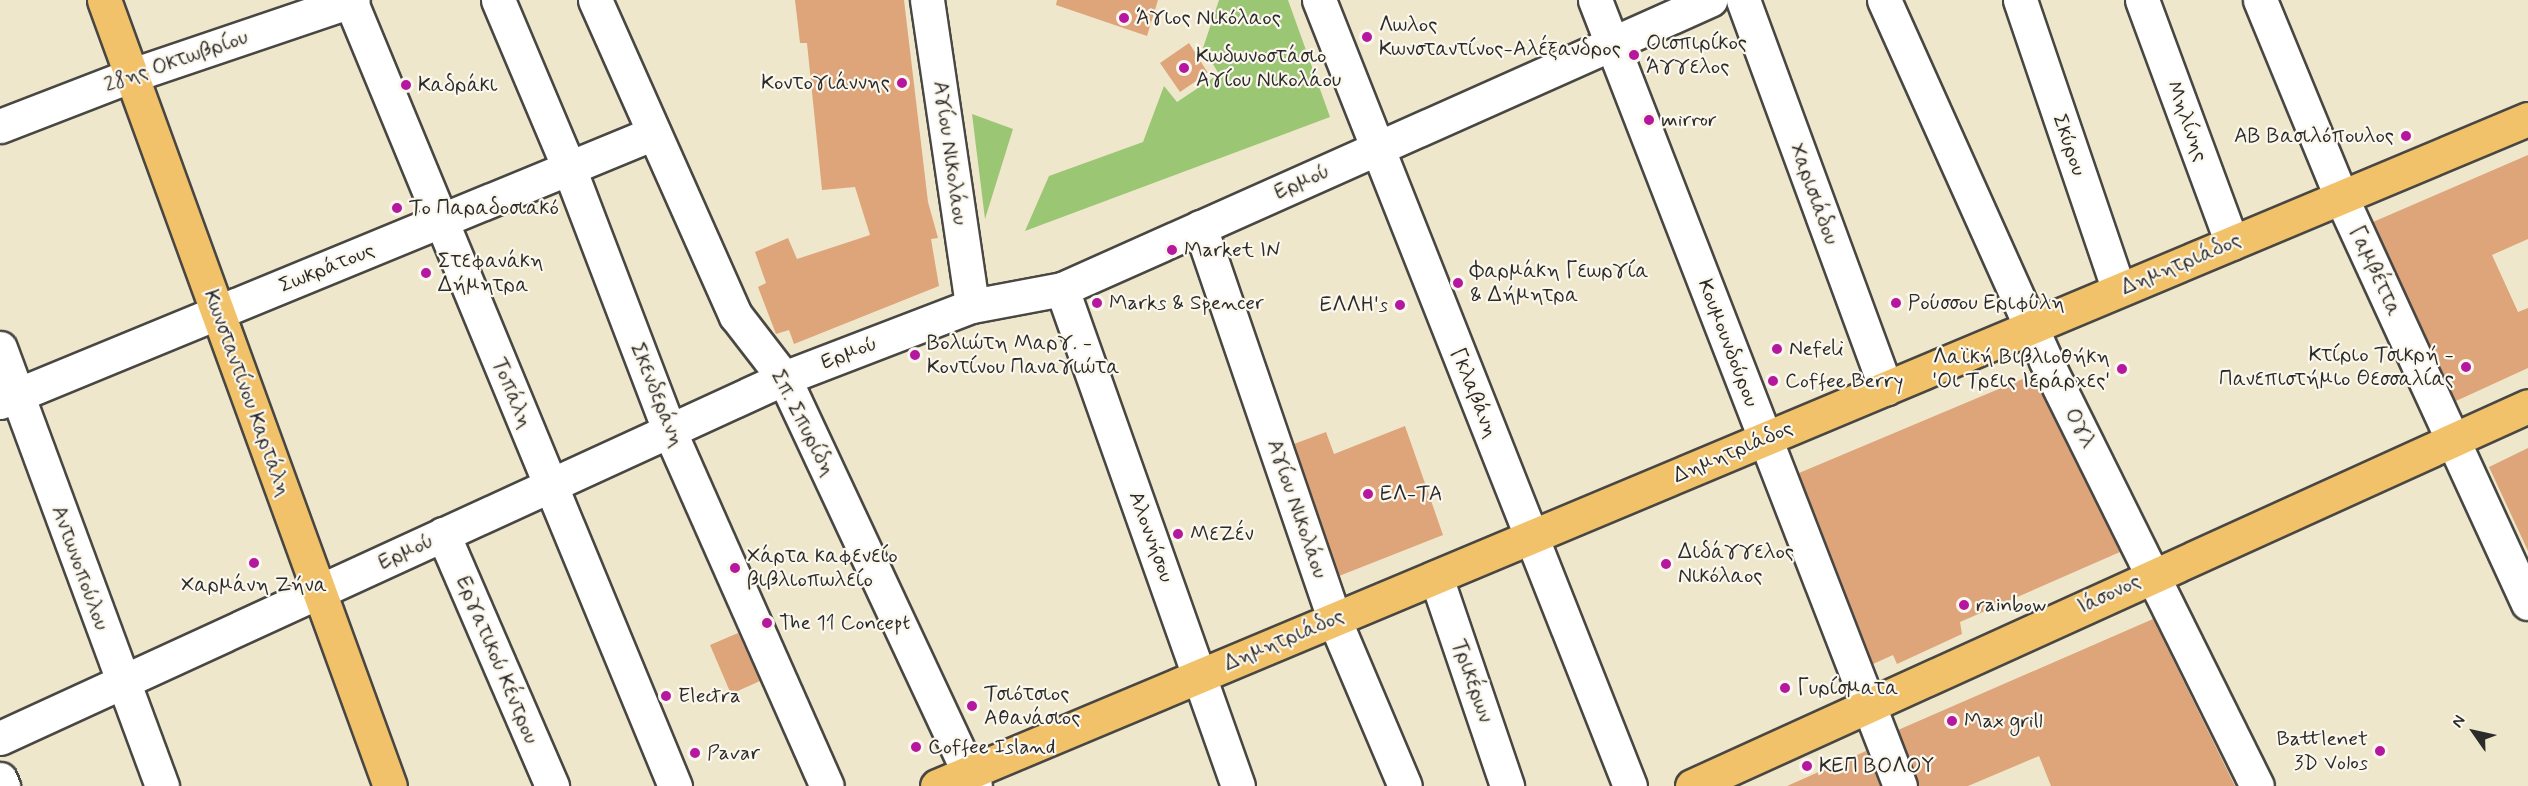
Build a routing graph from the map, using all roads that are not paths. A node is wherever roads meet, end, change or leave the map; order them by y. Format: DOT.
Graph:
graph roads {
  1 [pos="104,0"];
  2 [pos="351,0"];
  3 [pos="498,0"];
  4 [pos="595,0"];
  5 [pos="927,0"];
  6 [pos="1319,0"];
  7 [pos="1595,0"];
  8 [pos="1710,0"];
  9 [pos="1743,0"];
  10 [pos="1884,0"];
  11 [pos="2020,0"];
  12 [pos="2142,0"];
  13 [pos="2260,0"];
  14 [pos="1612,44"];
  15 [pos="132,75"];
  16 [pos="2528,118"];
  17 [pos="0,126"];
  18 [pos="654,133"];
  19 [pos="1377,148"];
  20 [pos="569,168"];
  21 [pos="2341,197"];
  22 [pos="441,221"];
  23 [pos="1200,227"];
  24 [pos="2232,243"];
  25 [pos="1062,289"];
  26 [pos="2119,290"];
  27 [pos="972,306"];
  28 [pos="218,312"];
  29 [pos="2031,327"];
  30 [pos="0,348"];
  31 [pos="784,378"];
  32 [pos="1886,388"];
  33 [pos="9,398"];
  34 [pos="2528,406"];
  35 [pos="669,430"];
  36 [pos="1765,439"];
  37 [pos="2452,440"];
  38 [pos="549,486"];
  39 [pos="443,534"];
  40 [pos="1531,537"];
  41 [pos="2154,573"];
  42 [pos="1436,577"];
  43 [pos="320,591"];
  44 [pos="2528,603"];
  45 [pos="1335,619"];
  46 [pos="1201,675"];
  47 [pos="121,682"];
  48 [pos="1867,705"];
  49 [pos="0,738"];
  50 [pos="0,779"];
  51 [pos="972,779"];
  52 [pos="3,786"];
  53 [pos="162,786"];
  54 [pos="390,786"];
  55 [pos="552,786"];
  56 [pos="675,786"];
  57 [pos="827,786"];
  58 [pos="937,786"];
  59 [pos="1238,786"];
  60 [pos="1406,786"];
  61 [pos="1507,786"];
  62 [pos="1630,786"];
  63 [pos="1692,786"];
  64 [pos="1900,786"];
  65 [pos="2257,786"];
  1 -- 15 [label="main road, Κωνσταντίνου Καρτάλη"];
  2 -- 15 [label="street, 28ης Οκτωβρίου"];
  2 -- 22 [label="street, Τοπάλη"];
  3 -- 20 [label="street, Σκενδεράνη"];
  4 -- 18 [label="street, Σπ. Σπυρίδη"];
  5 -- 27 [label="street, Αγίου Νικολάου"];
  6 -- 19 [label="street, Γκλαβάνη"];
  7 -- 14 [label="street, Κουμουνδούρου"];
  8 -- 14 [label="street, Ερμού"];
  9 -- 32 [label="street, Χαρισιάδου"];
  10 -- 29 [label="street, Ογλ"];
  11 -- 26 [label="street, Σκύρου"];
  12 -- 24 [label="street, Μηλίνης"];
  13 -- 21 [label="street, Γαμβέττα"];
  14 -- 19 [label="street, Ερμού"];
  14 -- 36 [label="street, Κουμουνδούρου"];
  15 -- 17 [label="street, 28ης Οκτωβρίου"];
  15 -- 28 [label="main road, Κωνσταντίνου Καρτάλη"];
  16 -- 21 [label="main road, Δημητριάδος"];
  18 -- 20 [label="street, Σωκράτους"];
  18 -- 31 [label="street, Σπ. Σπυρίδη"];
  19 -- 23 [label="street, Ερμού"];
  19 -- 40 [label="street, Γκλαβάνη"];
  20 -- 22 [label="street, Σωκράτους"];
  20 -- 35 [label="street, Σκενδεράνη"];
  21 -- 24 [label="main road, Δημητριάδος"];
  21 -- 37 [label="street, Γαμβέττα"];
  22 -- 28 [label="street, Σωκράτους"];
  22 -- 38 [label="street, Τοπάλη"];
  23 -- 25 [label="street, Ερμού"];
  23 -- 45 [label="street, Αγίου Νικολάου"];
  24 -- 26 [label="main road, Δημητριάδος"];
  25 -- 27 [label="street, Ερμού"];
  25 -- 46 [label="street, Αλοννήσου"];
  26 -- 29 [label="main road, Δημητριάδος"];
  27 -- 31 [label="street, Ερμού"];
  28 -- 33 [label="street, Σωκράτους"];
  28 -- 43 [label="main road, Κωνσταντίνου Καρτάλη"];
  29 -- 32 [label="main road, Δημητριάδος"];
  29 -- 41 [label="street, Ογλ"];
  30 -- 33 [label="street, Αντωνοπούλου"];
  31 -- 35 [label="street, Ερμού"];
  31 -- 51 [label="street, Σπ. Σπυρίδη"];
  32 -- 36 [label="main road, Δημητριάδος"];
  33 -- 47 [label="street, Αντωνοπούλου"];
  34 -- 37 [label="main road, Ιάσονος"];
  35 -- 38 [label="street, Ερμού"];
  35 -- 57 [label="street, Σκενδεράνη"];
  36 -- 40 [label="main road, Δημητριάδος"];
  36 -- 48 [label="street, Κουμουνδούρου"];
  37 -- 41 [label="main road, Ιάσονος"];
  37 -- 44 [label="street, Γαμβέττα"];
  38 -- 39 [label="street, Ερμού"];
  38 -- 56 [label="street, Τοπάλη"];
  39 -- 43 [label="street, Ερμού"];
  39 -- 55 [label="street, Εργατικού Κέντρου"];
  40 -- 42 [label="main road, Δημητριάδος"];
  40 -- 62 [label="street, Γκλαβάνη"];
  41 -- 48 [label="main road, Ιάσονος"];
  41 -- 65 [label="street, Ογλ"];
  42 -- 45 [label="main road, Δημητριάδος"];
  42 -- 61 [label="street, Τρικέρων"];
  43 -- 47 [label="street, Ερμού"];
  43 -- 54 [label="main road, Κωνσταντίνου Καρτάλη"];
  45 -- 46 [label="main road, Δημητριάδος"];
  45 -- 60 [label="street, Αγίου Νικολάου"];
  46 -- 51 [label="main road, Δημητριάδος"];
  46 -- 59 [label="street, Αλοννήσου"];
  47 -- 49 [label="street, Ερμού"];
  47 -- 53 [label="street, Αντωνοπούλου"];
  48 -- 63 [label="main road, Ιάσονος"];
  48 -- 64 [label="street, Κουμουνδούρου"];
  50 -- 52 [label="street"];
  51 -- 58 [label="main road, Δημητριάδος"];
}
